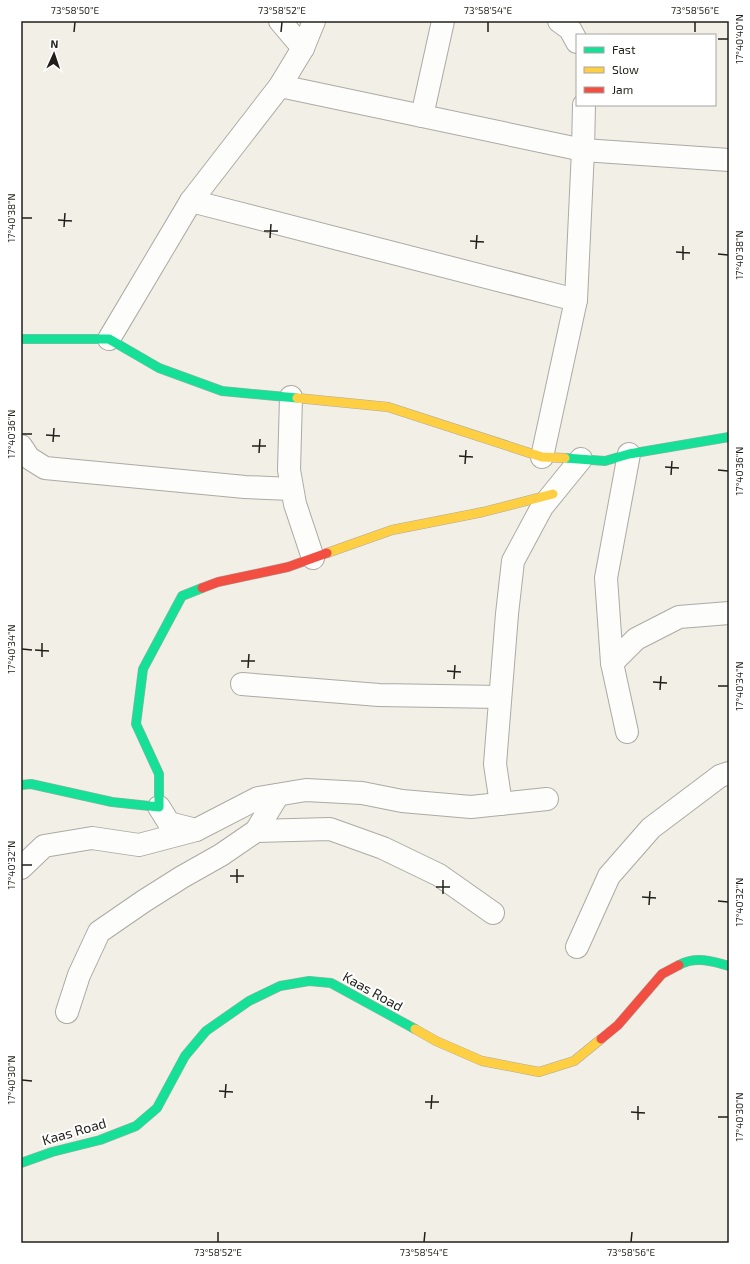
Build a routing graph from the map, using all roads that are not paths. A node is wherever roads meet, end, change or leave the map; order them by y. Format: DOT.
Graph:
graph roads {
  1 [pos="280,21"];
  2 [pos="314,21"];
  3 [pos="444,21"];
  4 [pos="559,21"];
  5 [pos="577,34"];
  6 [pos="303,48"];
  7 [pos="280,86"];
  8 [pos="584,106"];
  9 [pos="422,116"];
  10 [pos="583,150"];
  11 [pos="729,160"];
  12 [pos="191,201"];
  13 [pos="576,300"];
  14 [pos="21,339"];
  15 [pos="109,339"];
  16 [pos="291,398"];
  17 [pos="729,437"];
  18 [pos="21,446"];
  19 [pos="629,454"];
  20 [pos="542,457"];
  21 [pos="581,459"];
  22 [pos="292,489"];
  23 [pos="553,494"];
  24 [pos="313,558"];
  25 [pos="729,613"];
  26 [pos="612,664"];
  27 [pos="242,684"];
  28 [pos="500,697"];
  29 [pos="626,732"];
  30 [pos="729,773"];
  31 [pos="21,785"];
  32 [pos="278,795"];
  33 [pos="547,799"];
  34 [pos="501,804"];
  35 [pos="159,807"];
  36 [pos="196,830"];
  37 [pos="256,831"];
  38 [pos="21,868"];
  39 [pos="493,913"];
  40 [pos="577,947"];
  41 [pos="729,966"];
  42 [pos="67,1012"];
  43 [pos="21,1163"];
  1 -- 6 [label="street"];
  2 -- 6 [label="street"];
  3 -- 9 [label="street"];
  4 -- 5 [label="street"];
  6 -- 7 [label="street"];
  7 -- 9 [label="street"];
  7 -- 12 [label="street"];
  8 -- 10 [label="street"];
  9 -- 10 [label="street"];
  10 -- 11 [label="street"];
  10 -- 13 [label="street"];
  12 -- 13 [label="street"];
  12 -- 15 [label="street"];
  13 -- 20 [label="street"];
  14 -- 15 [label="street"];
  15 -- 16 [label="street"];
  16 -- 20 [label="street"];
  16 -- 22 [label="street"];
  17 -- 19 [label="street"];
  18 -- 22 [label="street"];
  19 -- 21 [label="street"];
  19 -- 26 [label="street"];
  20 -- 21 [label="street"];
  21 -- 23 [label="street"];
  22 -- 24 [label="street"];
  23 -- 24 [label="street"];
  23 -- 28 [label="street"];
  24 -- 35 [label="street"];
  25 -- 26 [label="street"];
  26 -- 29 [label="street"];
  27 -- 28 [label="street"];
  28 -- 34 [label="street"];
  30 -- 40 [label="street"];
  31 -- 35 [label="street"];
  32 -- 34 [label="street"];
  32 -- 36 [label="street"];
  32 -- 37 [label="street"];
  33 -- 34 [label="street"];
  35 -- 36 [label="street"];
  36 -- 38 [label="street"];
  37 -- 39 [label="street"];
  37 -- 42 [label="street"];
  41 -- 43 [label="street, Kaas Road"];
}
